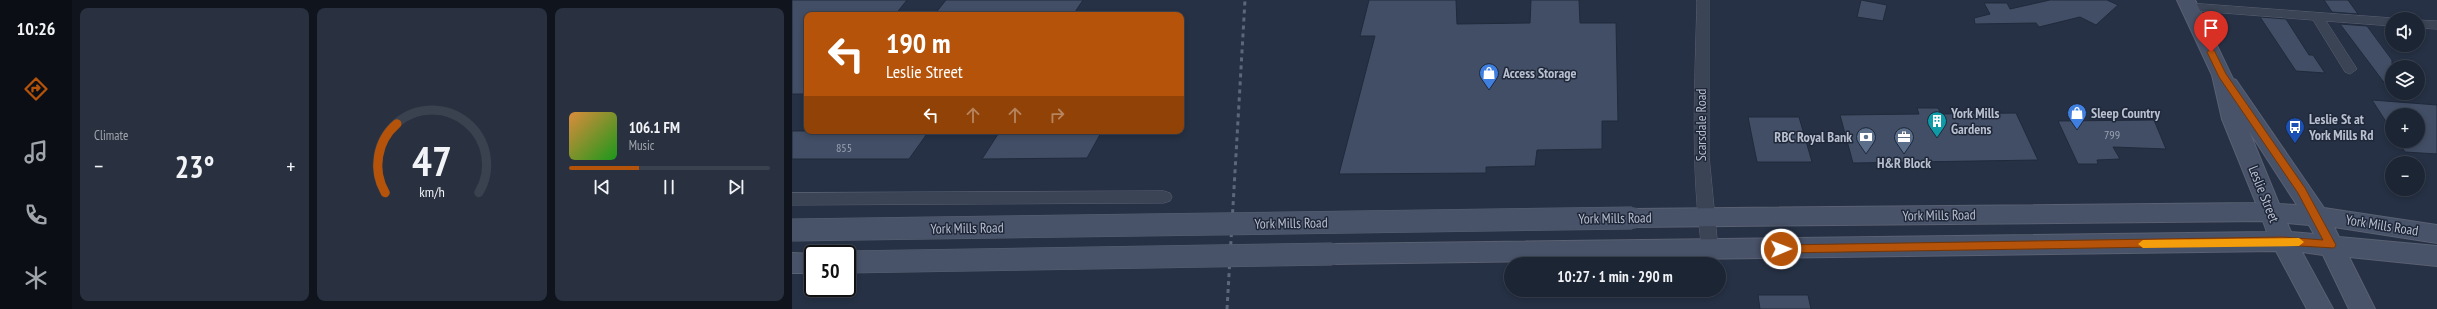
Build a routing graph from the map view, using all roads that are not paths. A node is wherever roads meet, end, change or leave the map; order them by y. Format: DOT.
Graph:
graph roads {
  1 [pos="1703,0"];
  2 [pos="2187,3"];
  3 [pos="2317,17"];
  4 [pos="2385,22"];
  5 [pos="2425,25"];
  6 [pos="2437,26"];
  7 [pos="2350,69"];
  8 [pos="2222,75"];
  9 [pos="1164,197"];
  10 [pos="792,199"];
  11 [pos="2272,212"];
  12 [pos="2316,215"];
  13 [pos="1704,217"];
  14 [pos="792,230"];
  15 [pos="2437,234"];
  16 [pos="2283,241"];
  17 [pos="2331,245"];
  18 [pos="1710,249"];
  19 [pos="2437,256"];
  20 [pos="856,262"];
  21 [pos="792,263"];
  22 [pos="804,263"];
  23 [pos="2320,309"];
  24 [pos="2362,309"];
  1 -- 13 [label="street, Scarsdale Road"];
  2 -- 3 [label="street"];
  2 -- 8 [label="main road, Leslie Street"];
  3 -- 4 [label="street"];
  3 -- 7 [label="street"];
  5 -- 6 [label="street"];
  8 -- 11 [label="main road, Leslie Street"];
  8 -- 12 [label="main road, Leslie Street"];
  9 -- 10 [label="street"];
  11 -- 12 [label="main road, York Mills Road"];
  11 -- 13 [label="main road, York Mills Road"];
  11 -- 16 [label="main road, Leslie Street"];
  12 -- 15 [label="main road, York Mills Road"];
  12 -- 17 [label="main road, Leslie Street"];
  13 -- 14 [label="main road, York Mills Road, bridge"];
  13 -- 18 [label="street, Scarsdale Road"];
  16 -- 17 [label="main road, York Mills Road"];
  16 -- 18 [label="main road, York Mills Road"];
  16 -- 23 [label="main road, Leslie Street"];
  17 -- 19 [label="main road, York Mills Road"];
  17 -- 24 [label="main road, Leslie Street"];
  18 -- 20 [label="main road, York Mills Road, bridge"];
  21 -- 22 [label="main road"];
}
